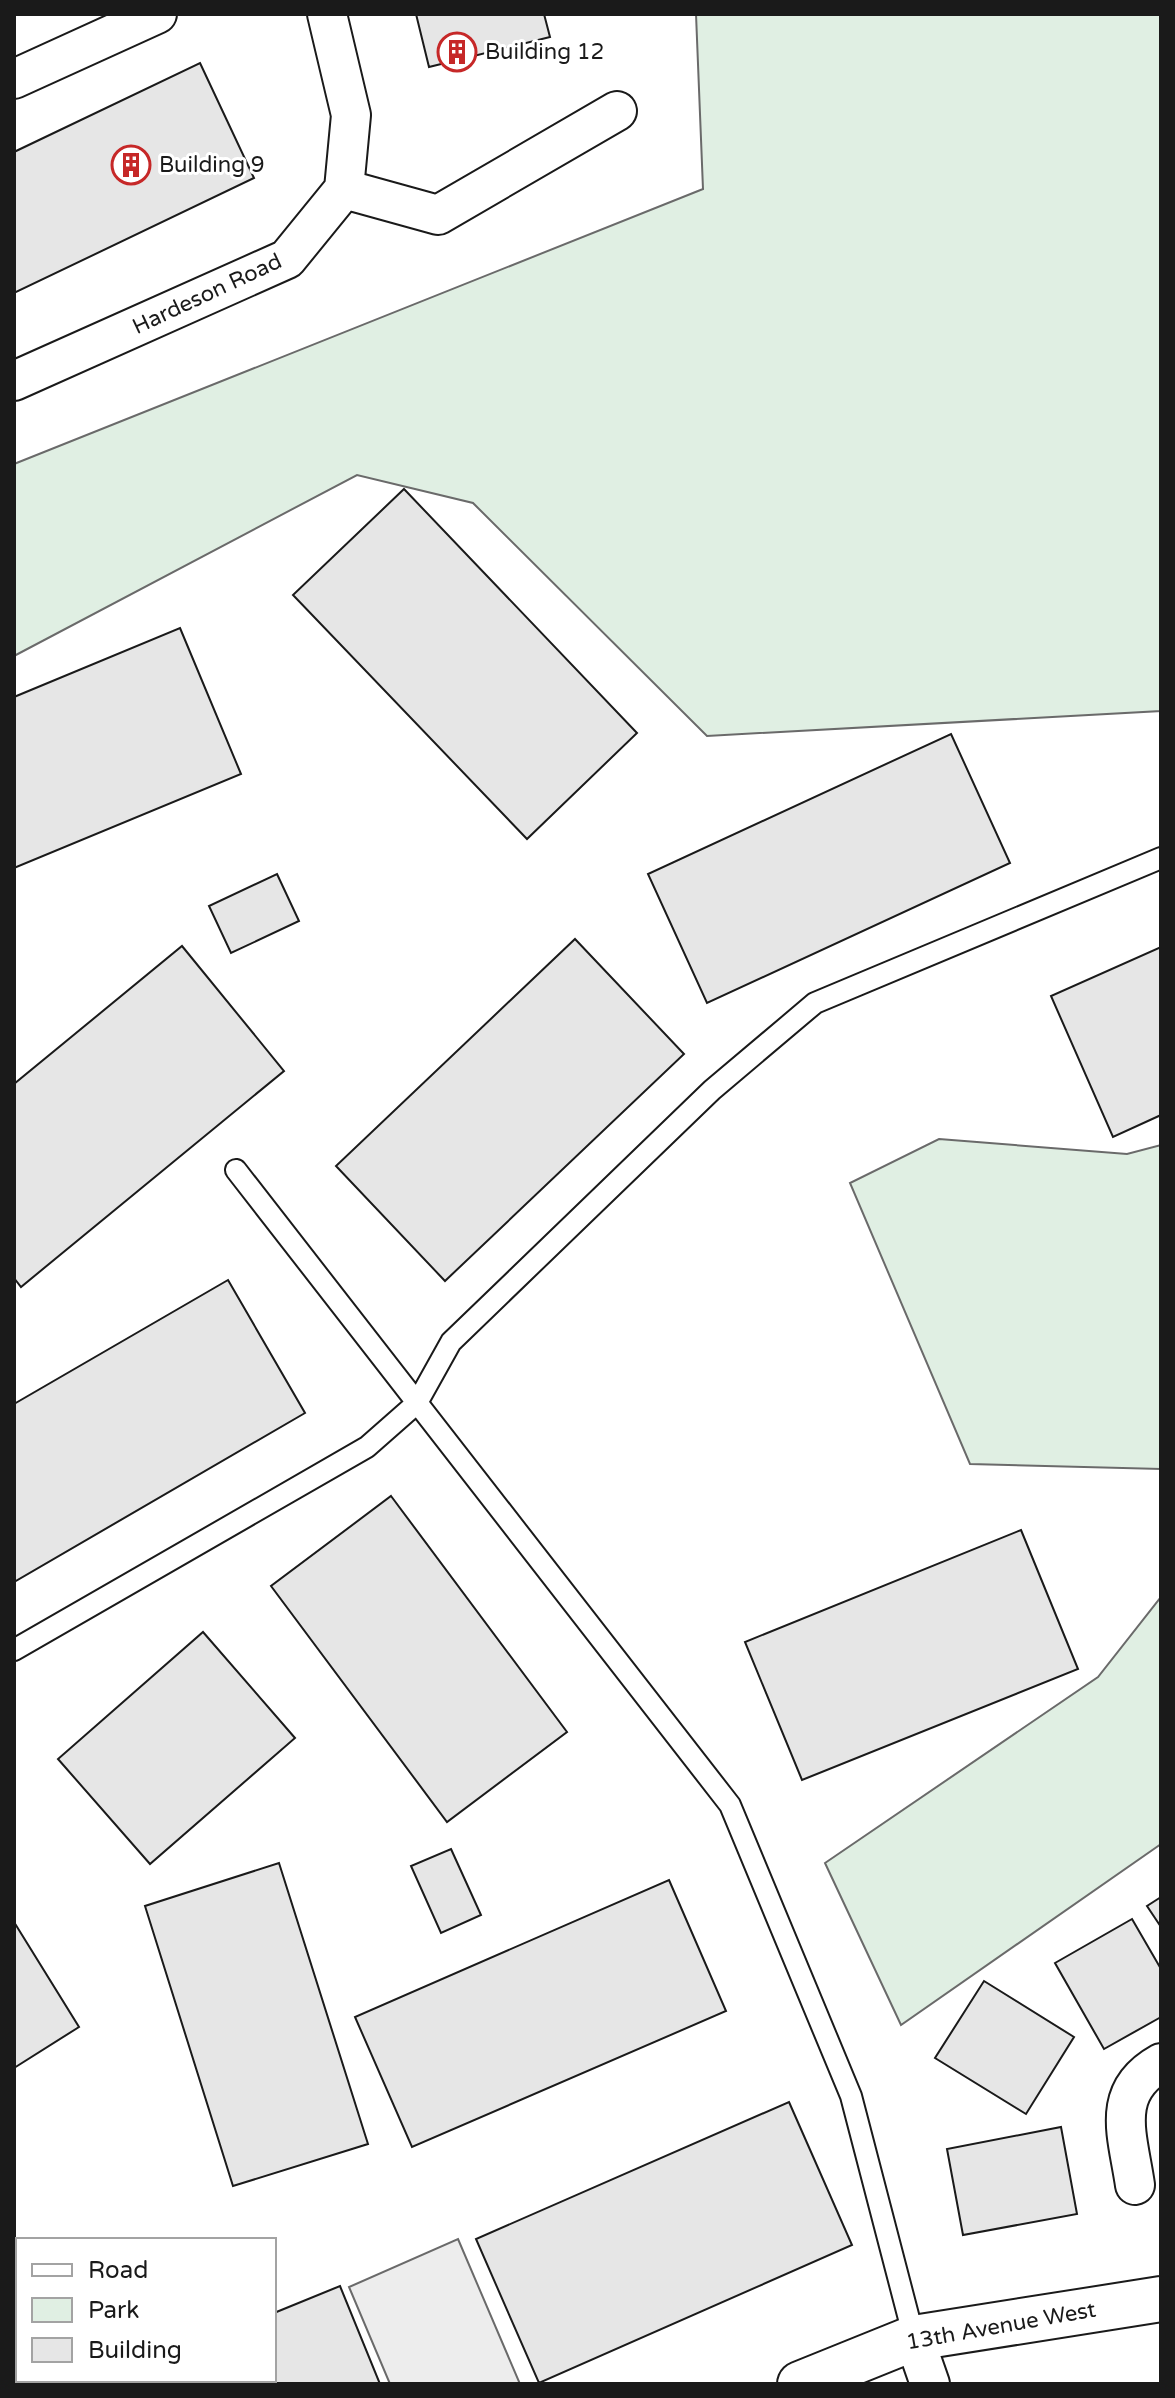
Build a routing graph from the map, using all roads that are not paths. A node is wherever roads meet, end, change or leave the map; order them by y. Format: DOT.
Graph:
graph roads {
  1 [pos="157,14"];
  2 [pos="327,14"];
  3 [pos="14,79"];
  4 [pos="617,111"];
  5 [pos="344,189"];
  6 [pos="14,381"];
  7 [pos="1161,858"];
  8 [pos="236,1170"];
  9 [pos="417,1403"];
  10 [pos="14,1650"];
  11 [pos="1161,2063"];
  12 [pos="1135,2185"];
  13 [pos="1161,2299"];
  14 [pos="914,2338"];
  15 [pos="800,2384"];
  16 [pos="930,2384"];
  1 -- 3 [label="street"];
  2 -- 5 [label="street"];
  4 -- 5 [label="street"];
  5 -- 6 [label="street, Hardeson Road"];
  7 -- 9 [label="lane"];
  8 -- 9 [label="lane"];
  9 -- 10 [label="lane"];
  9 -- 14 [label="lane"];
  11 -- 12 [label="street"];
  13 -- 14 [label="street, 13th Avenue West"];
  14 -- 15 [label="street, 13th Avenue West"];
  14 -- 16 [label="street"];
}
